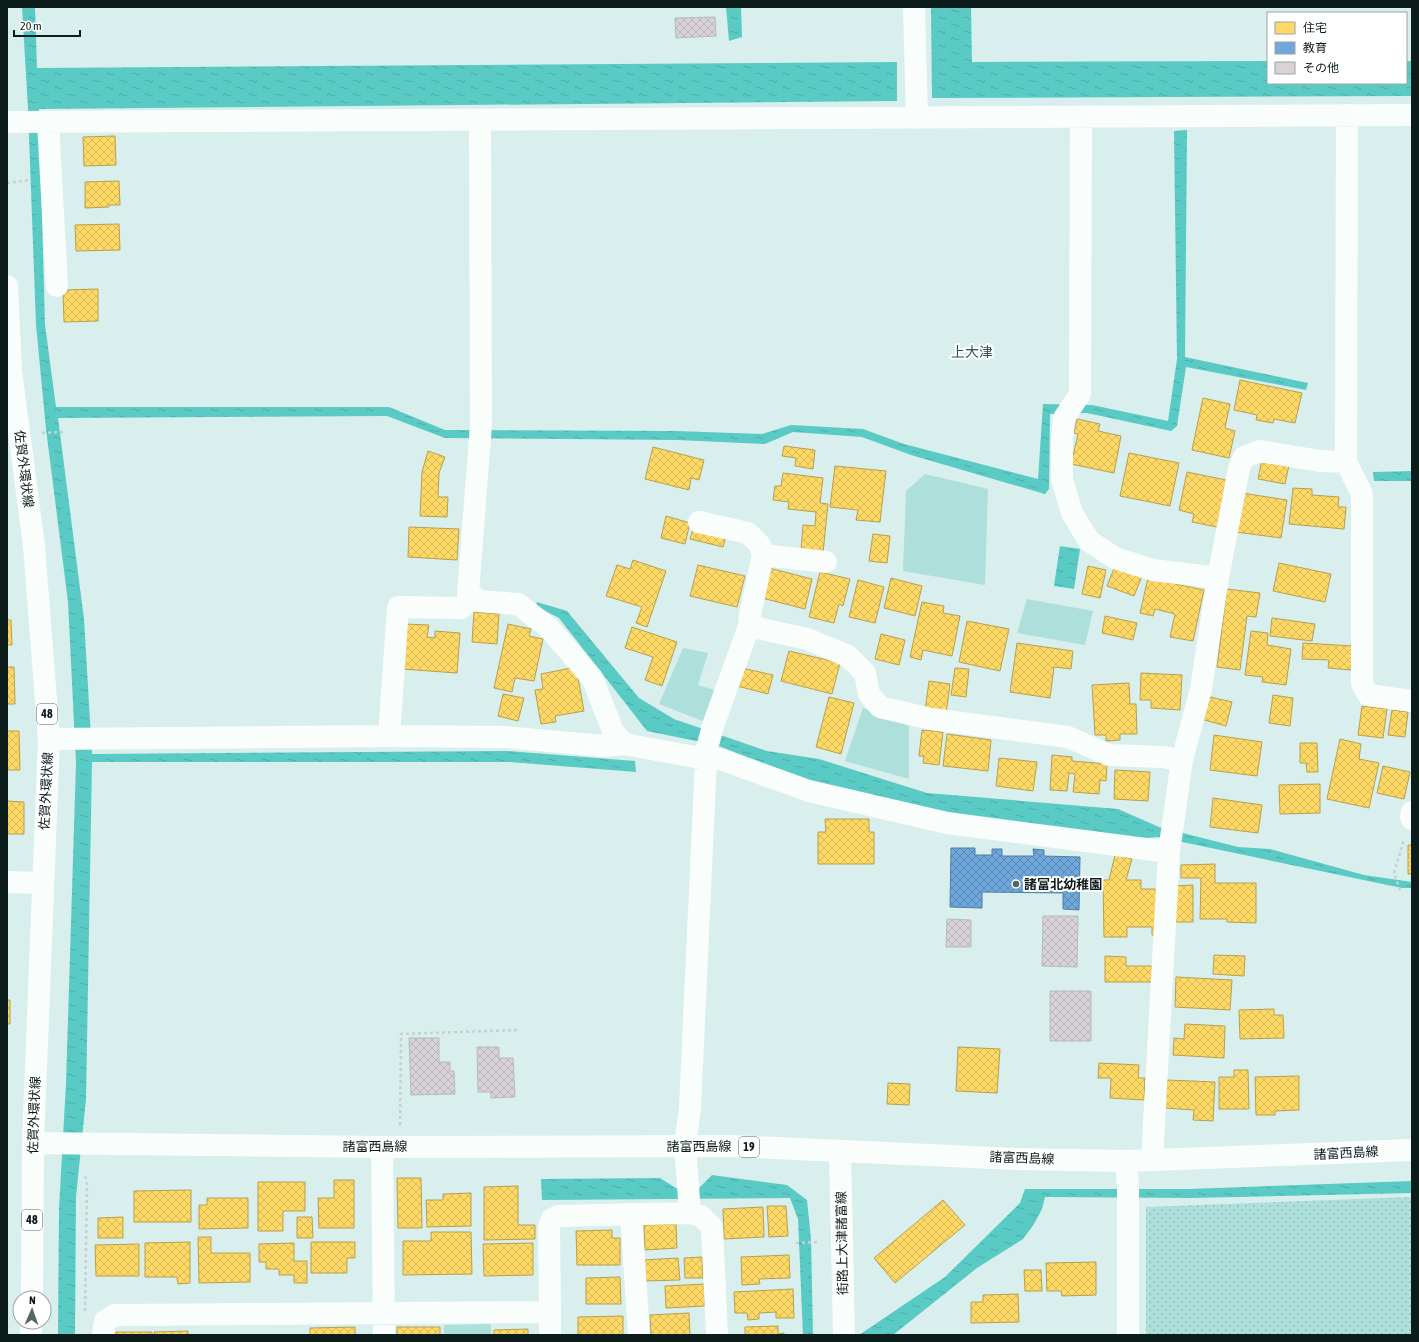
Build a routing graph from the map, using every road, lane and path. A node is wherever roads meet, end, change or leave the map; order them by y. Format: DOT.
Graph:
graph roads {
  1 [pos="914,7"];
  2 [pos="1347,115"];
  3 [pos="1412,115"];
  4 [pos="1081,117"];
  5 [pos="916,118"];
  6 [pos="480,120"];
  7 [pos="31,122"];
  8 [pos="22,180"];
  9 [pos="7,183"];
  10 [pos="7,286"];
  11 [pos="57,286"];
  12 [pos="65,432"];
  13 [pos="38,433"];
  14 [pos="1346,462"];
  15 [pos="699,522"];
  16 [pos="763,555"];
  17 [pos="826,562"];
  18 [pos="1218,578"];
  19 [pos="474,597"];
  20 [pos="749,626"];
  21 [pos="1412,701"];
  22 [pos="389,736"];
  23 [pos="49,739"];
  24 [pos="624,744"];
  25 [pos="706,753"];
  26 [pos="1182,760"];
  27 [pos="1412,816"];
  28 [pos="1171,840"];
  29 [pos="7,882"];
  30 [pos="42,883"];
  31 [pos="1400,890"];
  32 [pos="518,1030"];
  33 [pos="33,1143"];
  34 [pos="382,1146"];
  35 [pos="686,1146"];
  36 [pos="1412,1150"];
  37 [pos="840,1151"];
  38 [pos="1152,1160"];
  39 [pos="1126,1161"];
  40 [pos="85,1174"];
  41 [pos="690,1213"];
  42 [pos="631,1214"];
  43 [pos="820,1242"];
  44 [pos="796,1243"];
  45 [pos="32,1290"];
  46 [pos="550,1312"];
  47 [pos="384,1313"];
  48 [pos="84,1315"];
  49 [pos="103,1335"];
  50 [pos="384,1335"];
  51 [pos="550,1335"];
  52 [pos="639,1335"];
  53 [pos="717,1335"];
  54 [pos="844,1335"];
  55 [pos="1128,1335"];
  1 -- 5 [label="street"];
  2 -- 3 [label="street"];
  2 -- 4 [label="street"];
  2 -- 14 [label="street"];
  4 -- 5 [label="street"];
  4 -- 18 [label="street"];
  5 -- 6 [label="street"];
  6 -- 7 [label="street"];
  6 -- 19 [label="street"];
  7 -- 11 [label="street"];
  8 -- 9 [label="path"];
  10 -- 23 [label="street, 佐賀外環状線 / 48"];
  12 -- 13 [label="path"];
  14 -- 18 [label="street"];
  14 -- 21 [label="street"];
  15 -- 16 [label="street"];
  16 -- 17 [label="street"];
  16 -- 20 [label="street"];
  18 -- 26 [label="street"];
  19 -- 22 [label="street"];
  19 -- 24 [label="street"];
  20 -- 25 [label="street"];
  20 -- 26 [label="street"];
  22 -- 23 [label="street"];
  22 -- 24 [label="street"];
  23 -- 30 [label="street, 佐賀外環状線 / 48"];
  24 -- 25 [label="street"];
  25 -- 28 [label="street"];
  25 -- 35 [label="street"];
  26 -- 28 [label="street"];
  27 -- 31 [label="path"];
  28 -- 38 [label="street"];
  29 -- 30 [label="street"];
  30 -- 33 [label="street, 佐賀外環状線 / 48"];
  32 -- 34 [label="path"];
  33 -- 34 [label="street, 諸富西島線 / 19"];
  33 -- 45 [label="street, 佐賀外環状線 / 48"];
  34 -- 35 [label="street, 諸富西島線 / 19"];
  34 -- 47 [label="street"];
  35 -- 37 [label="street, 諸富西島線 / 19"];
  35 -- 41 [label="street"];
  36 -- 38 [label="street, 諸富西島線 / 19"];
  37 -- 39 [label="street, 諸富西島線 / 19"];
  37 -- 54 [label="street, 街路上大津諸富線"];
  38 -- 39 [label="street, 諸富西島線 / 19"];
  39 -- 55 [label="street"];
  40 -- 48 [label="path"];
  41 -- 42 [label="street"];
  41 -- 53 [label="street"];
  42 -- 46 [label="street"];
  42 -- 52 [label="street"];
  43 -- 44 [label="path"];
  46 -- 47 [label="street"];
  46 -- 51 [label="street"];
  47 -- 49 [label="street"];
  47 -- 50 [label="street"];
}
